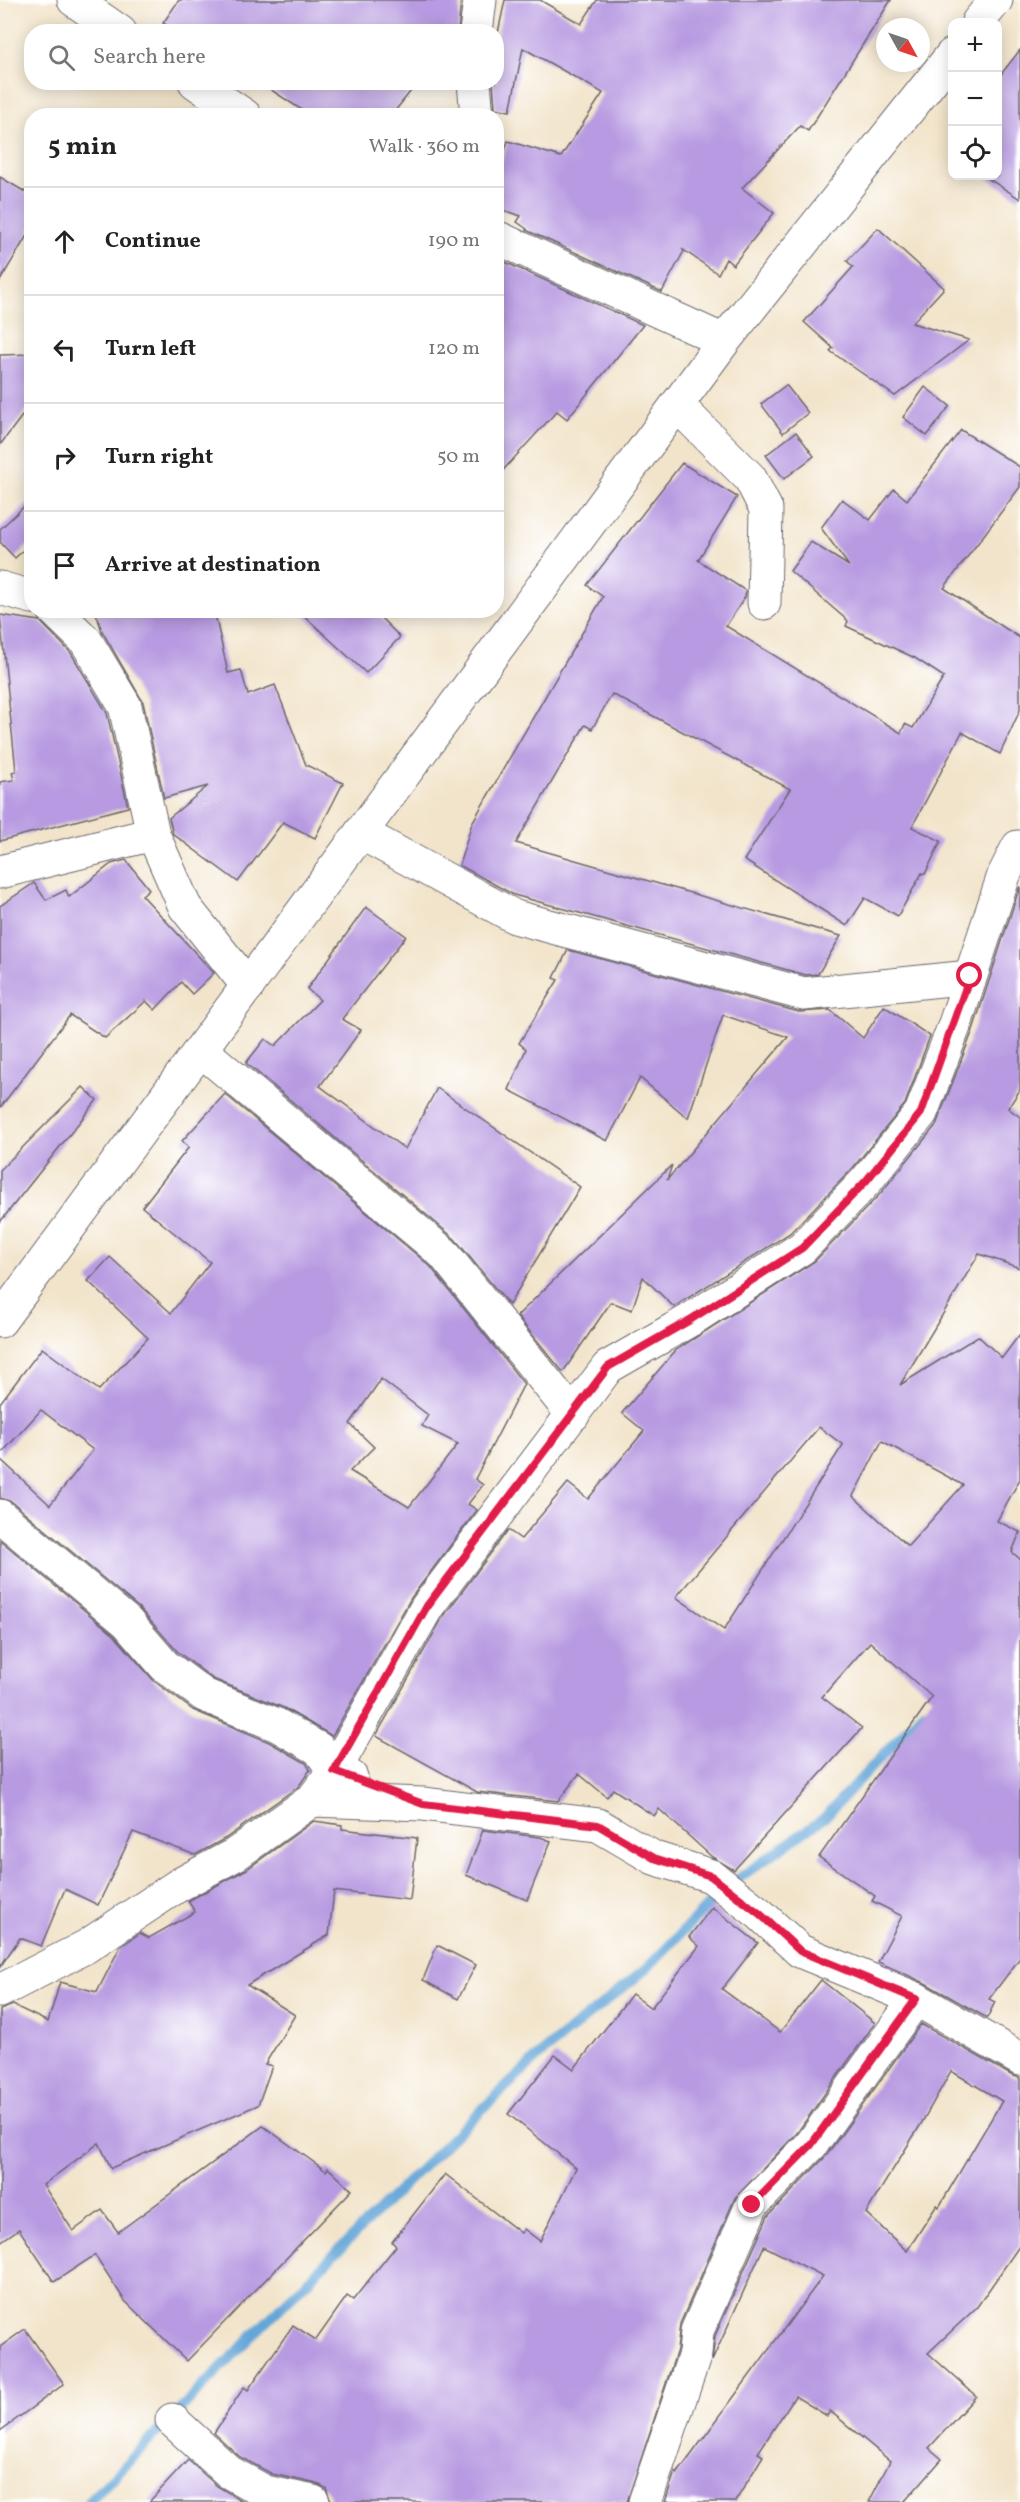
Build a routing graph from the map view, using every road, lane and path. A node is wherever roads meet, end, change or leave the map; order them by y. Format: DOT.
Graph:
graph roads {
  1 [pos="74,0"];
  2 [pos="480,0"];
  3 [pos="996,0"];
  4 [pos="981,18"];
  5 [pos="108,24"];
  6 [pos="477,24"];
  7 [pos="948,60"];
  8 [pos="207,90"];
  9 [pos="475,90"];
  10 [pos="233,108"];
  11 [pos="476,108"];
  12 [pos="504,241"];
  13 [pos="724,341"];
  14 [pos="677,405"];
  15 [pos="0,588"];
  16 [pos="24,595"];
  17 [pos="764,603"];
  18 [pos="62,618"];
  19 [pos="153,834"];
  20 [pos="361,834"];
  21 [pos="1020,848"];
  22 [pos="0,872"];
  23 [pos="970,976"];
  24 [pos="248,986"];
  25 [pos="201,1050"];
  26 [pos="0,1321"];
  27 [pos="573,1415"];
  28 [pos="0,1516"];
  29 [pos="334,1771"];
  30 [pos="312,1800"];
  31 [pos="423,1804"];
  32 [pos="0,1991"];
  33 [pos="916,1999"];
  34 [pos="1020,2059"];
  35 [pos="172,2420"];
  36 [pos="313,2502"];
  37 [pos="645,2502"];
  1 -- 5 [label="street"];
  2 -- 6 [label="street"];
  3 -- 4 [label="street"];
  7 -- 13 [label="street"];
  8 -- 10 [label="street"];
  9 -- 11 [label="street"];
  12 -- 13 [label="street"];
  13 -- 14 [label="street"];
  14 -- 17 [label="street"];
  14 -- 20 [label="street"];
  15 -- 16 [label="street"];
  18 -- 19 [label="street"];
  19 -- 22 [label="street"];
  19 -- 24 [label="street"];
  20 -- 23 [label="street"];
  20 -- 24 [label="street"];
  21 -- 23 [label="street"];
  23 -- 27 [label="street"];
  24 -- 25 [label="street"];
  25 -- 26 [label="street"];
  25 -- 27 [label="street"];
  27 -- 29 [label="street"];
  28 -- 29 [label="street"];
  29 -- 30 [label="street"];
  29 -- 31 [label="street"];
  30 -- 31 [label="street"];
  30 -- 32 [label="street"];
  31 -- 33 [label="street"];
  33 -- 34 [label="street"];
  33 -- 37 [label="street"];
  35 -- 36 [label="street"];
}
